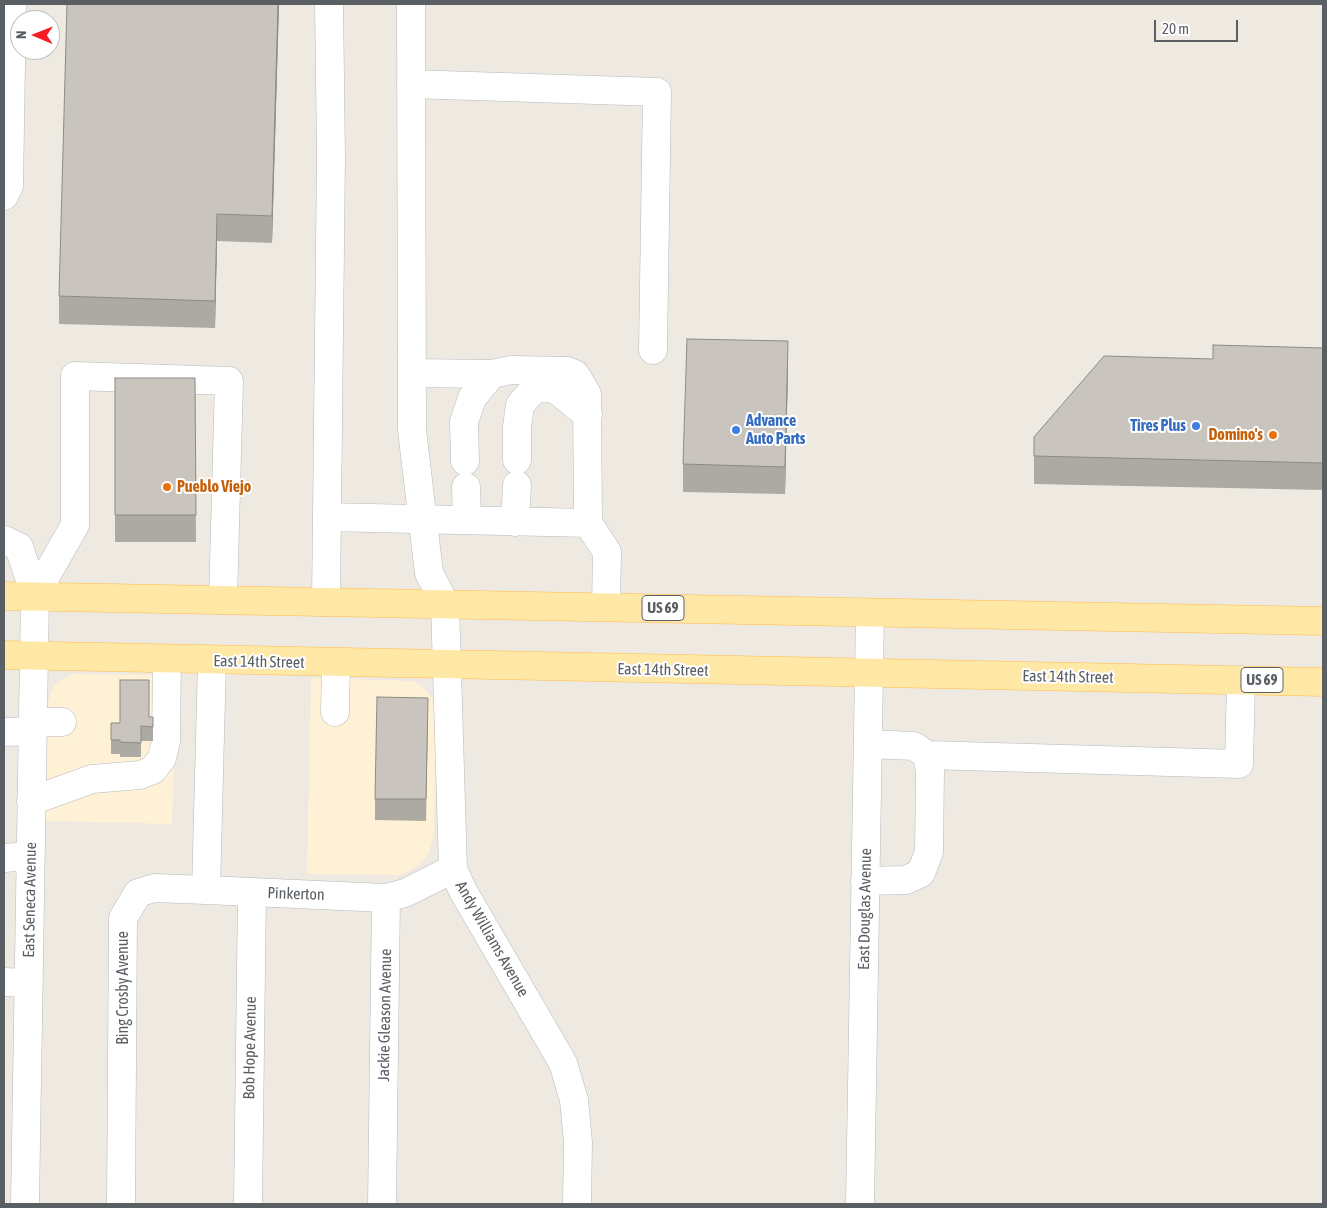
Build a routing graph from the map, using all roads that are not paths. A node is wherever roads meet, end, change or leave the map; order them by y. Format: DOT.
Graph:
graph roads {
  1 [pos="12,4"];
  2 [pos="329,4"];
  3 [pos="411,4"];
  4 [pos="411,84"];
  5 [pos="4,196"];
  6 [pos="653,350"];
  7 [pos="412,373"];
  8 [pos="492,374"];
  9 [pos="588,415"];
  10 [pos="327,517"];
  11 [pos="423,519"];
  12 [pos="467,520"];
  13 [pos="515,522"];
  14 [pos="588,523"];
  15 [pos="4,540"];
  16 [pos="34,595"];
  17 [pos="4,596"];
  18 [pos="223,600"];
  19 [pos="326,602"];
  20 [pos="445,604"];
  21 [pos="606,607"];
  22 [pos="870,613"];
  23 [pos="1323,621"];
  24 [pos="4,655"];
  25 [pos="34,657"];
  26 [pos="168,660"];
  27 [pos="212,661"];
  28 [pos="336,663"];
  29 [pos="447,666"];
  30 [pos="869,674"];
  31 [pos="1241,680"];
  32 [pos="1323,682"];
  33 [pos="335,712"];
  34 [pos="62,722"];
  35 [pos="32,726"];
  36 [pos="4,732"];
  37 [pos="868,744"];
  38 [pos="927,755"];
  39 [pos="31,801"];
  40 [pos="30,856"];
  41 [pos="4,858"];
  42 [pos="453,868"];
  43 [pos="865,881"];
  44 [pos="206,890"];
  45 [pos="252,892"];
  46 [pos="386,898"];
  47 [pos="16,982"];
  48 [pos="25,1204"];
  49 [pos="121,1204"];
  50 [pos="248,1204"];
  51 [pos="382,1204"];
  52 [pos="577,1204"];
  53 [pos="860,1204"];
  1 -- 5 [label="street"];
  2 -- 10 [label="street"];
  3 -- 4 [label="street"];
  4 -- 6 [label="street"];
  4 -- 7 [label="street"];
  7 -- 8 [label="street"];
  7 -- 11 [label="street"];
  8 -- 9 [label="street"];
  8 -- 12 [label="street"];
  9 -- 13 [label="street"];
  9 -- 14 [label="street"];
  10 -- 11 [label="street"];
  10 -- 19 [label="street"];
  11 -- 12 [label="street"];
  11 -- 20 [label="street"];
  12 -- 13 [label="street"];
  13 -- 14 [label="street"];
  14 -- 21 [label="street"];
  15 -- 16 [label="street"];
  16 -- 17 [label="main road, US 69"];
  16 -- 18 [label="main road, US 69"];
  16 -- 18 [label="street"];
  16 -- 25 [label="street, East Seneca Avenue"];
  18 -- 19 [label="main road, US 69"];
  19 -- 20 [label="main road, US 69"];
  20 -- 21 [label="main road, US 69"];
  20 -- 29 [label="street, Andy Williams Avenue"];
  21 -- 22 [label="main road, US 69"];
  22 -- 23 [label="main road, US 69"];
  22 -- 30 [label="street, East Douglas Avenue"];
  24 -- 25 [label="main road, East 14th Street / US 69"];
  25 -- 26 [label="main road, East 14th Street / US 69"];
  25 -- 35 [label="street, East Seneca Avenue"];
  26 -- 27 [label="main road, East 14th Street / US 69"];
  26 -- 39 [label="street"];
  27 -- 28 [label="main road, East 14th Street / US 69"];
  27 -- 44 [label="street"];
  28 -- 29 [label="main road, East 14th Street / US 69"];
  28 -- 33 [label="street"];
  29 -- 30 [label="main road, East 14th Street / US 69"];
  29 -- 42 [label="street, Andy Williams Avenue"];
  30 -- 31 [label="main road, East 14th Street / US 69"];
  30 -- 37 [label="street, East Douglas Avenue"];
  31 -- 32 [label="main road, East 14th Street / US 69"];
  31 -- 38 [label="street"];
  34 -- 35 [label="street"];
  35 -- 36 [label="street"];
  35 -- 39 [label="street, East Seneca Avenue"];
  37 -- 38 [label="street"];
  37 -- 43 [label="street, East Douglas Avenue"];
  38 -- 43 [label="street"];
  39 -- 40 [label="street, East Seneca Avenue"];
  40 -- 41 [label="street"];
  40 -- 47 [label="street, East Seneca Avenue"];
  42 -- 46 [label="street"];
  42 -- 52 [label="street, Andy Williams Avenue"];
  43 -- 53 [label="street, East Douglas Avenue"];
  44 -- 45 [label="street, Pinkerton"];
  44 -- 49 [label="street, Bing Crosby Avenue"];
  45 -- 46 [label="street, Pinkerton"];
  45 -- 50 [label="street, Bob Hope Avenue"];
  46 -- 51 [label="street, Jackie Gleason Avenue"];
  47 -- 48 [label="street, East Seneca Avenue"];
}
